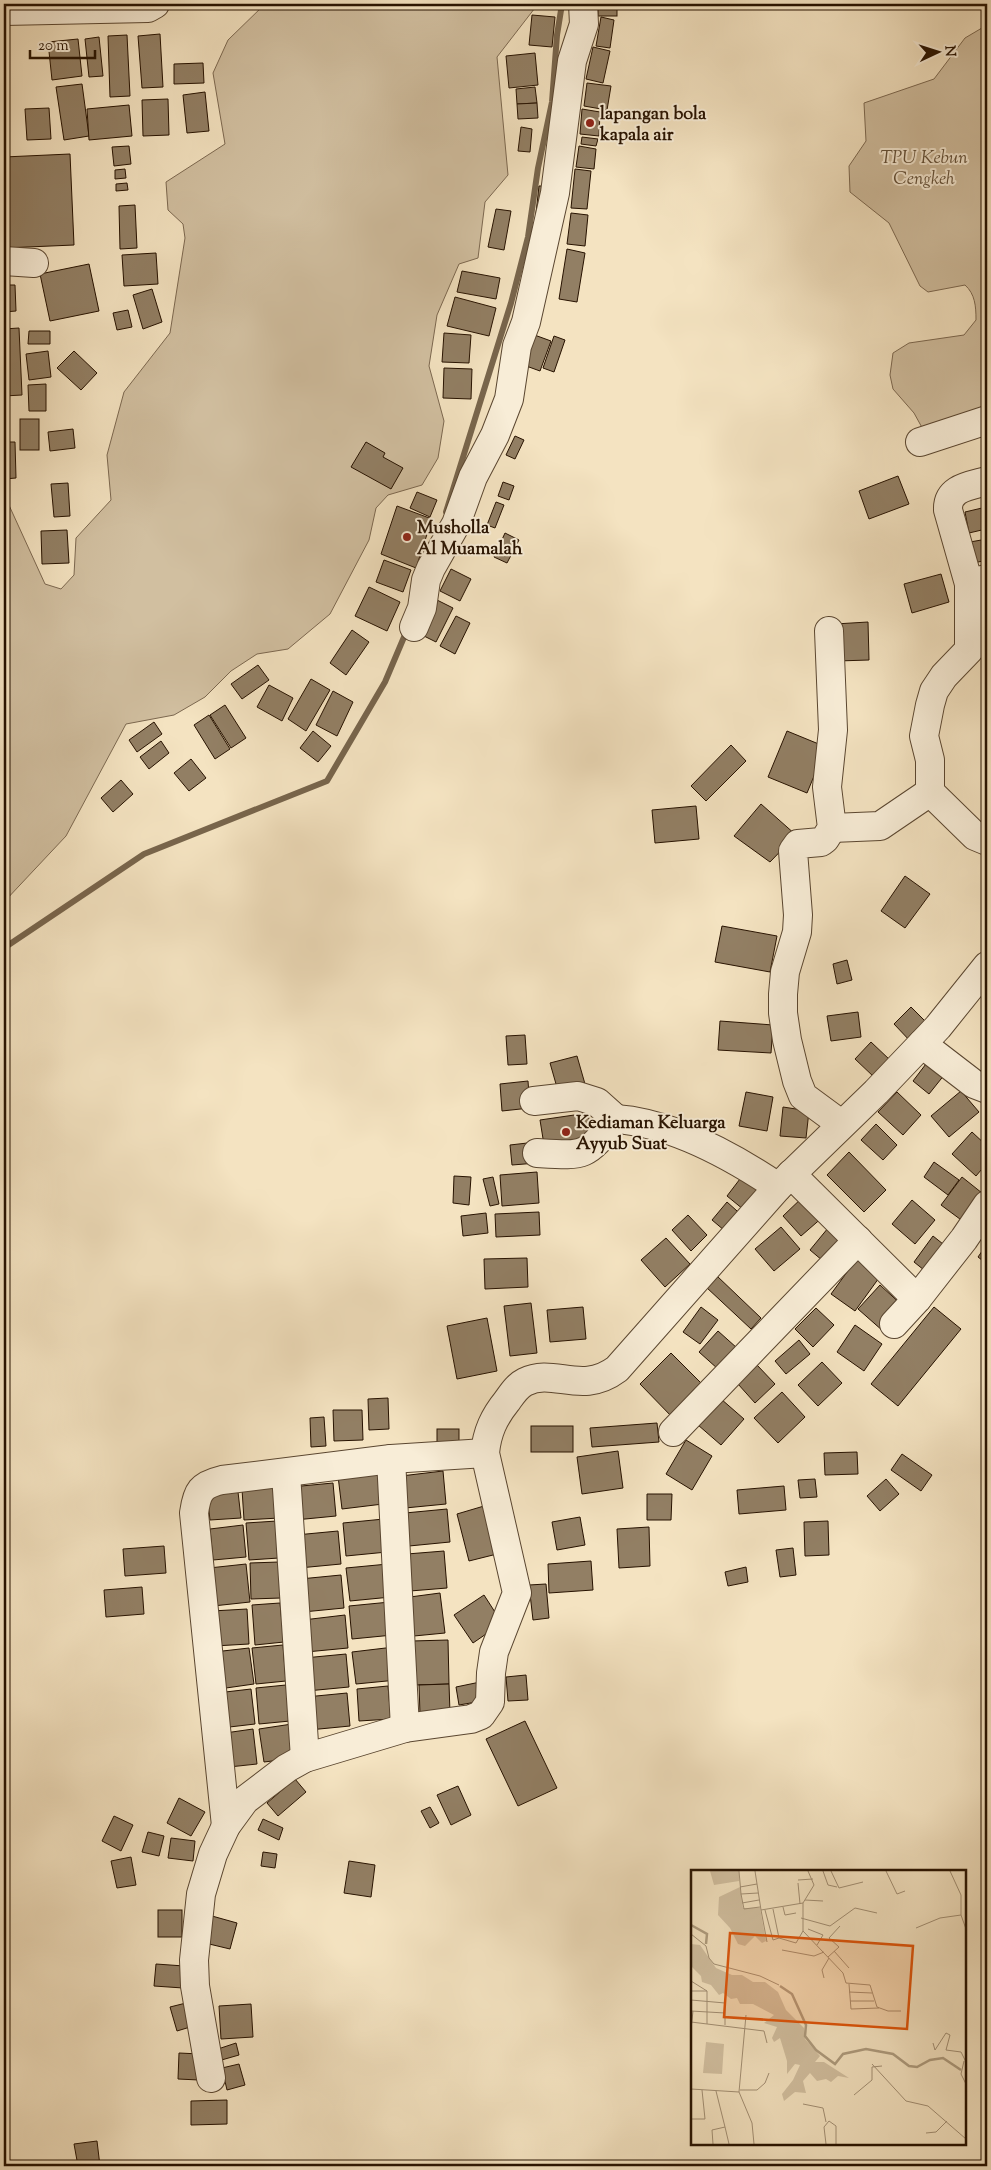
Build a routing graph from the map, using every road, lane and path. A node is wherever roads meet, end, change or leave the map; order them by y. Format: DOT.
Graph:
graph roads {
  1 [pos="155,4"];
  2 [pos="583,4"];
  3 [pos="38,7"];
  4 [pos="4,11"];
  5 [pos="4,261"];
  6 [pos="34,262"];
  7 [pos="987,420"];
  8 [pos="920,442"];
  9 [pos="987,481"];
  10 [pos="978,581"];
  11 [pos="414,627"];
  12 [pos="828,631"];
  13 [pos="930,792"];
  14 [pos="832,828"];
  15 [pos="987,841"];
  16 [pos="987,966"];
  17 [pos="922,1044"];
  18 [pos="987,1089"];
  19 [pos="534,1101"];
  20 [pos="616,1119"];
  21 [pos="841,1124"];
  22 [pos="537,1153"];
  23 [pos="784,1181"];
  24 [pos="987,1205"];
  25 [pos="858,1240"];
  26 [pos="917,1299"];
  27 [pos="894,1324"];
  28 [pos="673,1432"];
  29 [pos="485,1453"];
  30 [pos="391,1459"];
  31 [pos="286,1474"];
  32 [pos="405,1728"];
  33 [pos="305,1758"];
  34 [pos="226,1826"];
  35 [pos="211,2078"];
  1 -- 3 [label="street"];
  2 -- 11 [label="street"];
  3 -- 4 [label="street"];
  5 -- 6 [label="street"];
  7 -- 8 [label="street"];
  9 -- 10 [label="street"];
  10 -- 13 [label="street"];
  12 -- 14 [label="street"];
  13 -- 14 [label="street"];
  13 -- 15 [label="street"];
  14 -- 21 [label="street"];
  16 -- 17 [label="street"];
  17 -- 18 [label="street"];
  17 -- 21 [label="street"];
  19 -- 20 [label="street"];
  20 -- 22 [label="street"];
  20 -- 23 [label="street"];
  21 -- 23 [label="street"];
  23 -- 25 [label="street"];
  23 -- 29 [label="street"];
  24 -- 26 [label="street"];
  25 -- 26 [label="street"];
  25 -- 28 [label="street"];
  26 -- 27 [label="street"];
  29 -- 30 [label="street"];
  29 -- 32 [label="street"];
  30 -- 31 [label="street"];
  30 -- 32 [label="street"];
  31 -- 33 [label="street"];
  31 -- 34 [label="street"];
  32 -- 33 [label="street"];
  33 -- 34 [label="street"];
  34 -- 35 [label="street"];
}
